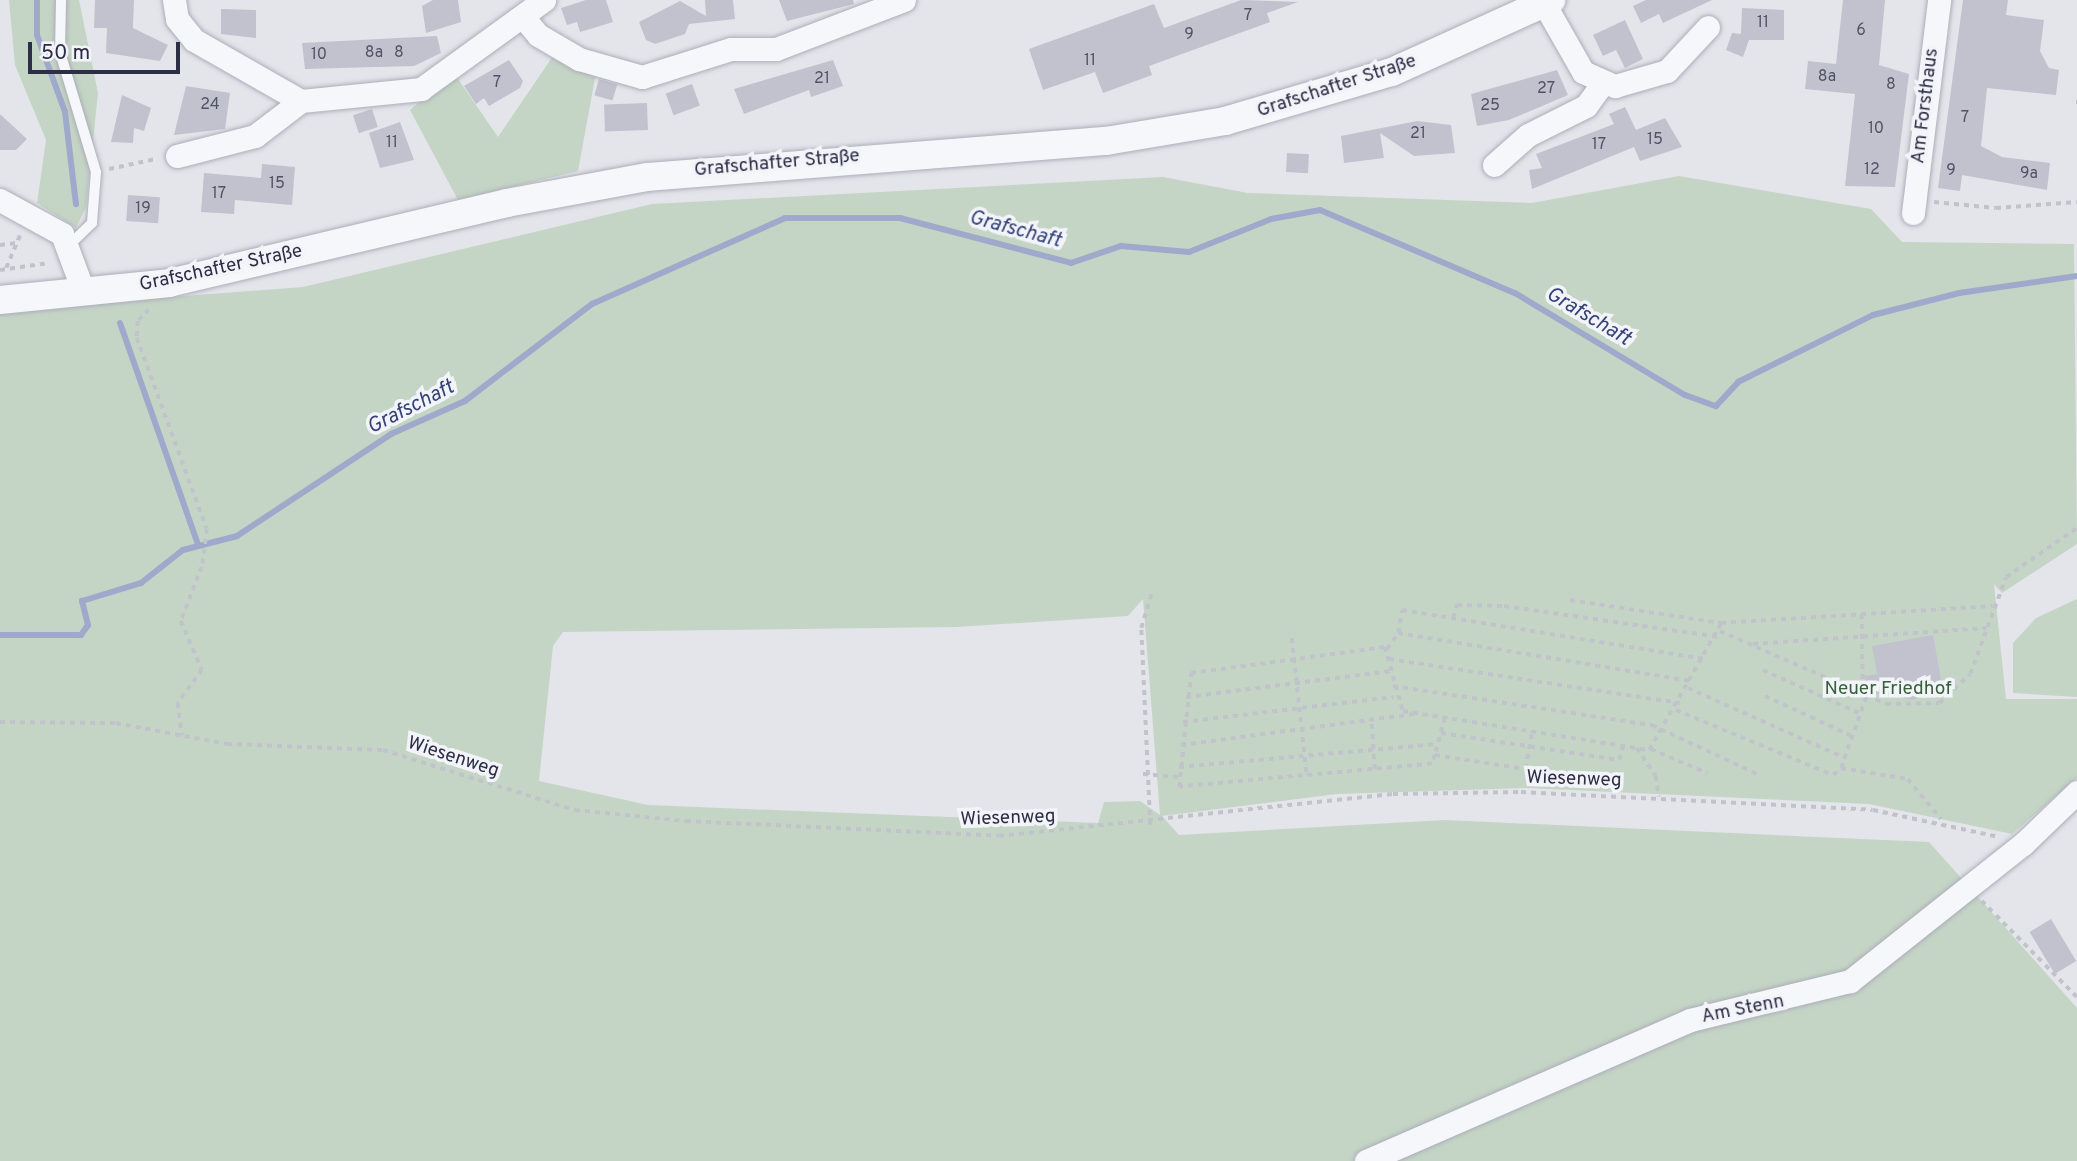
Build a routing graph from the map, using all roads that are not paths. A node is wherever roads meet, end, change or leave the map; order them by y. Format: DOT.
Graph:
graph roads {
  1 [pos="61,0"];
  2 [pos="174,0"];
  3 [pos="544,0"];
  4 [pos="904,0"];
  5 [pos="1939,0"];
  6 [pos="1546,1"];
  7 [pos="523,17"];
  8 [pos="1708,27"];
  9 [pos="1602,84"];
  10 [pos="301,101"];
  11 [pos="177,156"];
  12 [pos="1494,165"];
  13 [pos="0,200"];
  14 [pos="1914,206"];
  15 [pos="73,251"];
  16 [pos="84,293"];
  17 [pos="0,300"];
  18 [pos="2077,792"];
  19 [pos="1366,1161"];
  1 -- 15 [label="lane"];
  2 -- 10 [label="street"];
  3 -- 7 [label="street"];
  4 -- 7 [label="street"];
  5 -- 14 [label="street, Am Forsthaus"];
  6 -- 9 [label="street, Grafschafter Straße"];
  6 -- 16 [label="street, Grafschafter Straße"];
  7 -- 10 [label="street"];
  8 -- 9 [label="street"];
  9 -- 12 [label="street"];
  10 -- 11 [label="street"];
  13 -- 15 [label="street"];
  15 -- 16 [label="street"];
  16 -- 17 [label="street, Grafschafter Straße"];
  18 -- 19 [label="street, Am Stenn"];
}
